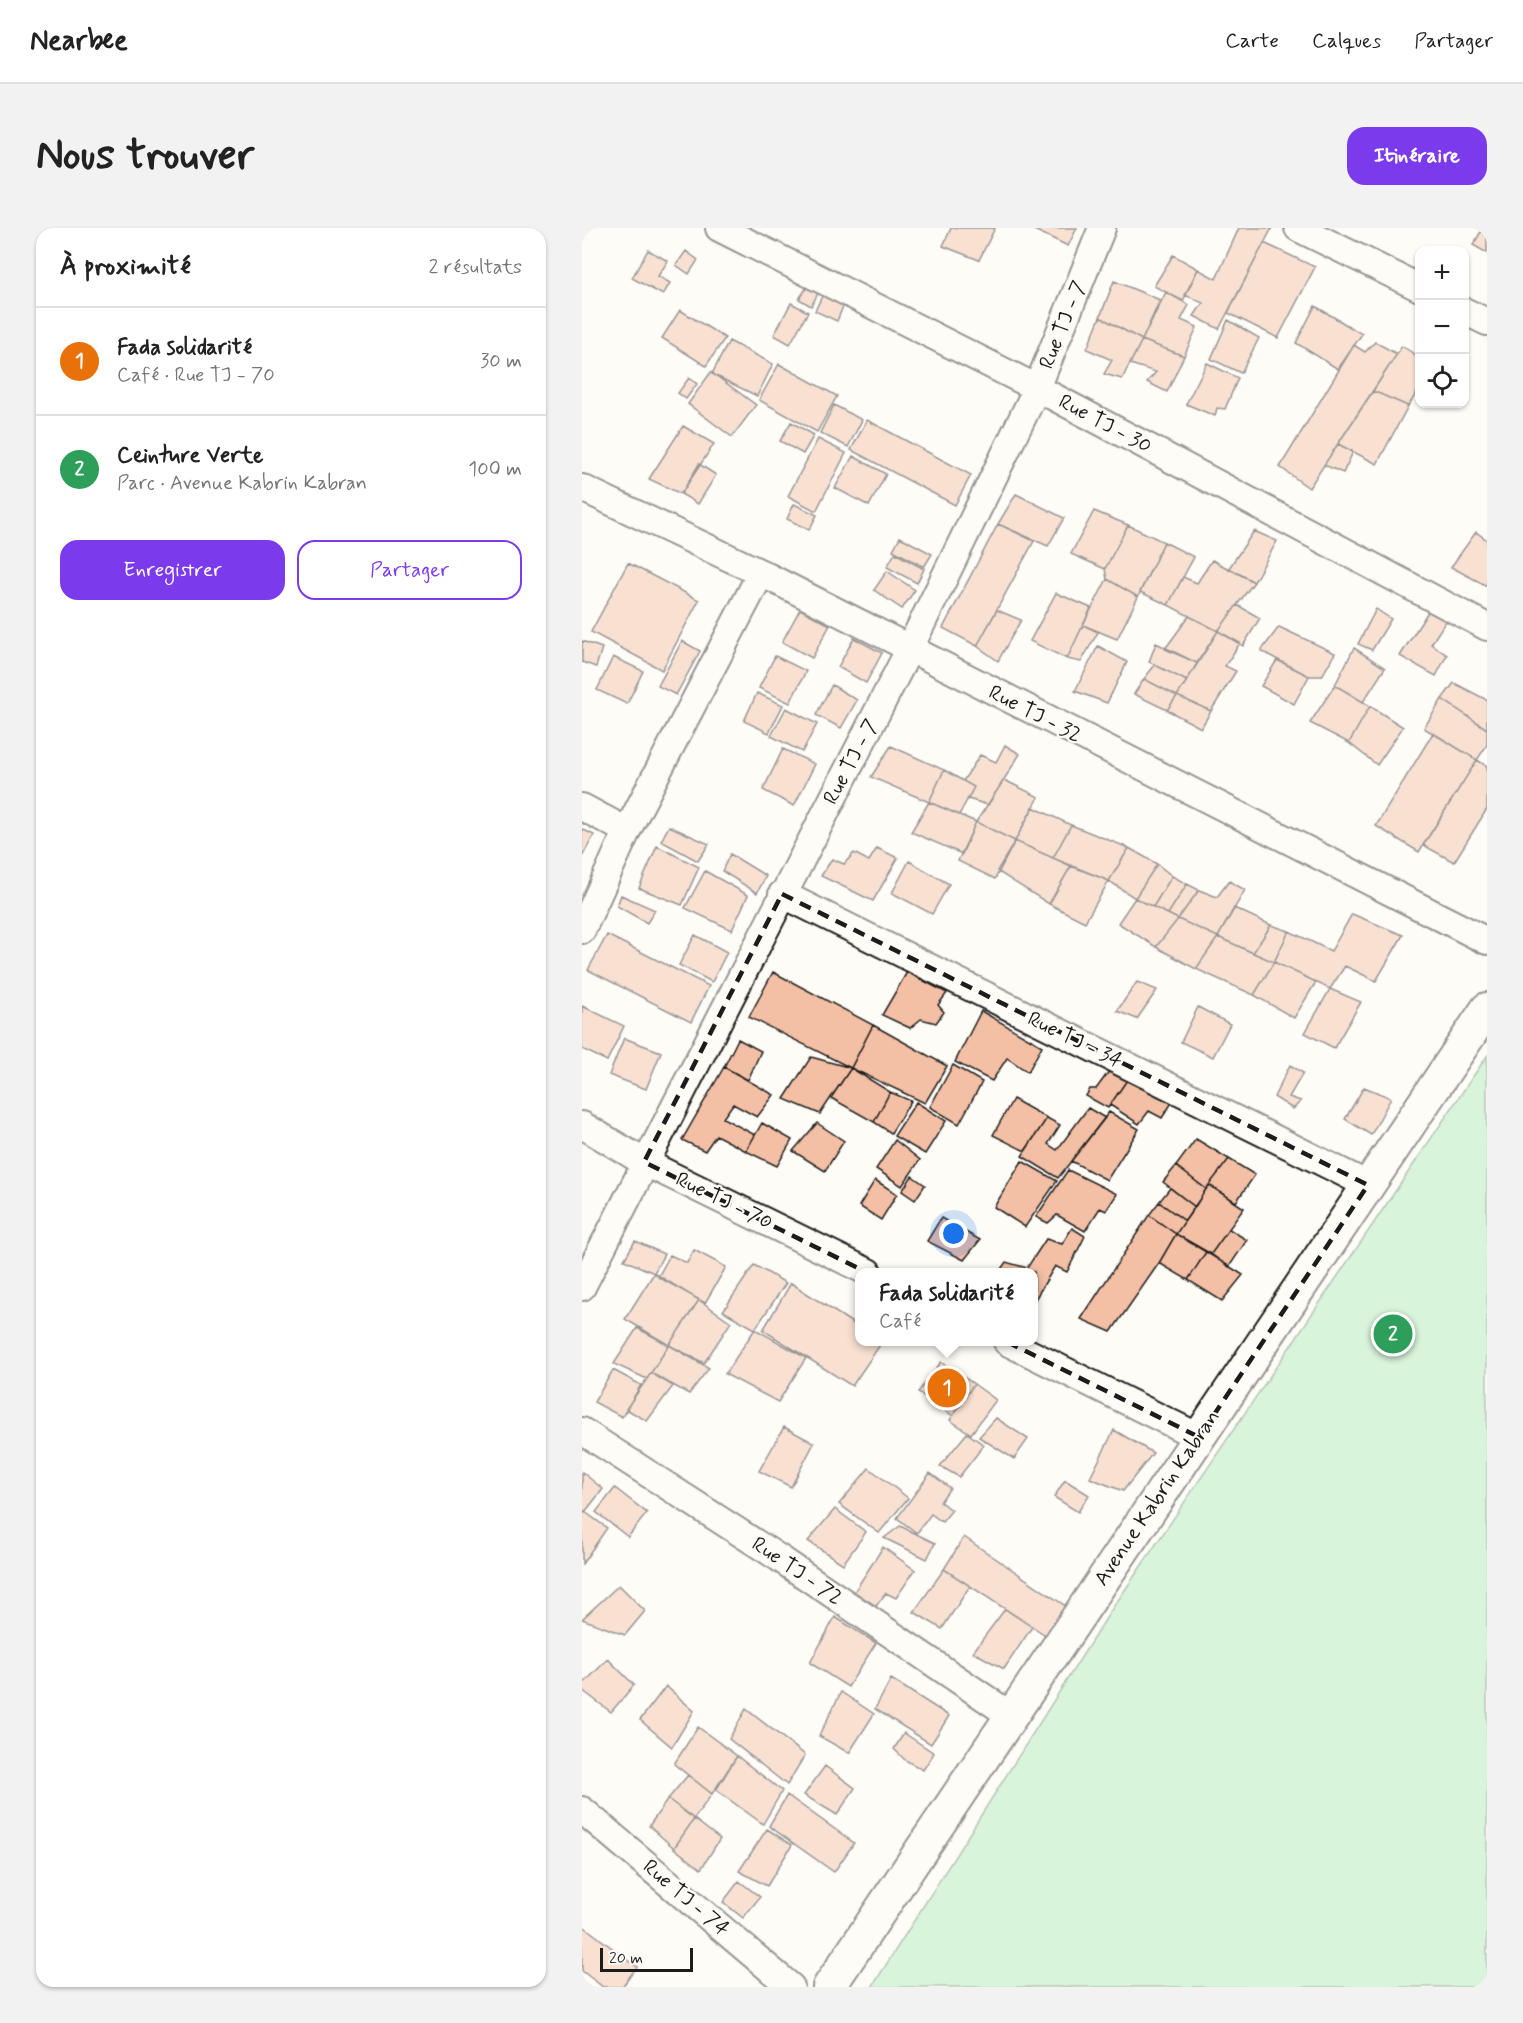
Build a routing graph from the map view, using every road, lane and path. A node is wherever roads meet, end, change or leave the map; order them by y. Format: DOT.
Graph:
graph roads {
  1 [pos="719,228"];
  2 [pos="1102,228"];
  3 [pos="1298,228"];
  4 [pos="1415,286"];
  5 [pos="1469,313"];
  6 [pos="1487,322"];
  7 [pos="1037,388"];
  8 [pos="582,488"];
  9 [pos="761,573"];
  10 [pos="1487,627"];
  11 [pos="909,650"];
  12 [pos="582,807"];
  13 [pos="627,831"];
  14 [pos="782,894"];
  15 [pos="582,930"];
  16 [pos="1487,941"];
  17 [pos="1487,1009"];
  18 [pos="582,1125"];
  19 [pos="644,1162"];
  20 [pos="1368,1185"];
  21 [pos="860,1268"];
  22 [pos="582,1287"];
  23 [pos="1017,1346"];
  24 [pos="582,1431"];
  25 [pos="1199,1437"];
  26 [pos="1010,1715"];
  27 [pos="582,1810"];
  28 [pos="791,1987"];
  29 [pos="829,1987"];
  1 -- 7 [label="street, Rue TJ - 30"];
  2 -- 7 [label="street, Rue TJ - 7"];
  3 -- 4 [label="street"];
  5 -- 6 [label="street"];
  7 -- 10 [label="street, Rue TJ - 30"];
  7 -- 11 [label="street, Rue TJ - 7"];
  8 -- 9 [label="street, Rue TJ - 32"];
  9 -- 11 [label="street, Rue TJ - 32"];
  9 -- 13 [label="street"];
  11 -- 14 [label="street, Rue TJ - 7"];
  11 -- 16 [label="street, Rue TJ - 32"];
  12 -- 13 [label="street"];
  13 -- 15 [label="street"];
  14 -- 19 [label="street, Rue TJ - 7"];
  14 -- 20 [label="street, Rue TJ - 34"];
  17 -- 20 [label="street, Avenue Kabrin Kabran"];
  18 -- 19 [label="street, Rue TJ - 70"];
  19 -- 21 [label="street, Rue TJ - 70"];
  19 -- 22 [label="street, Rue TJ - 7"];
  20 -- 25 [label="street, Avenue Kabrin Kabran"];
  23 -- 25 [label="street"];
  24 -- 26 [label="street, Rue TJ - 72"];
  25 -- 26 [label="street, Avenue Kabrin Kabran"];
  26 -- 29 [label="street, Avenue Kabrin Kabran"];
  27 -- 28 [label="street, Rue TJ - 74"];
}
